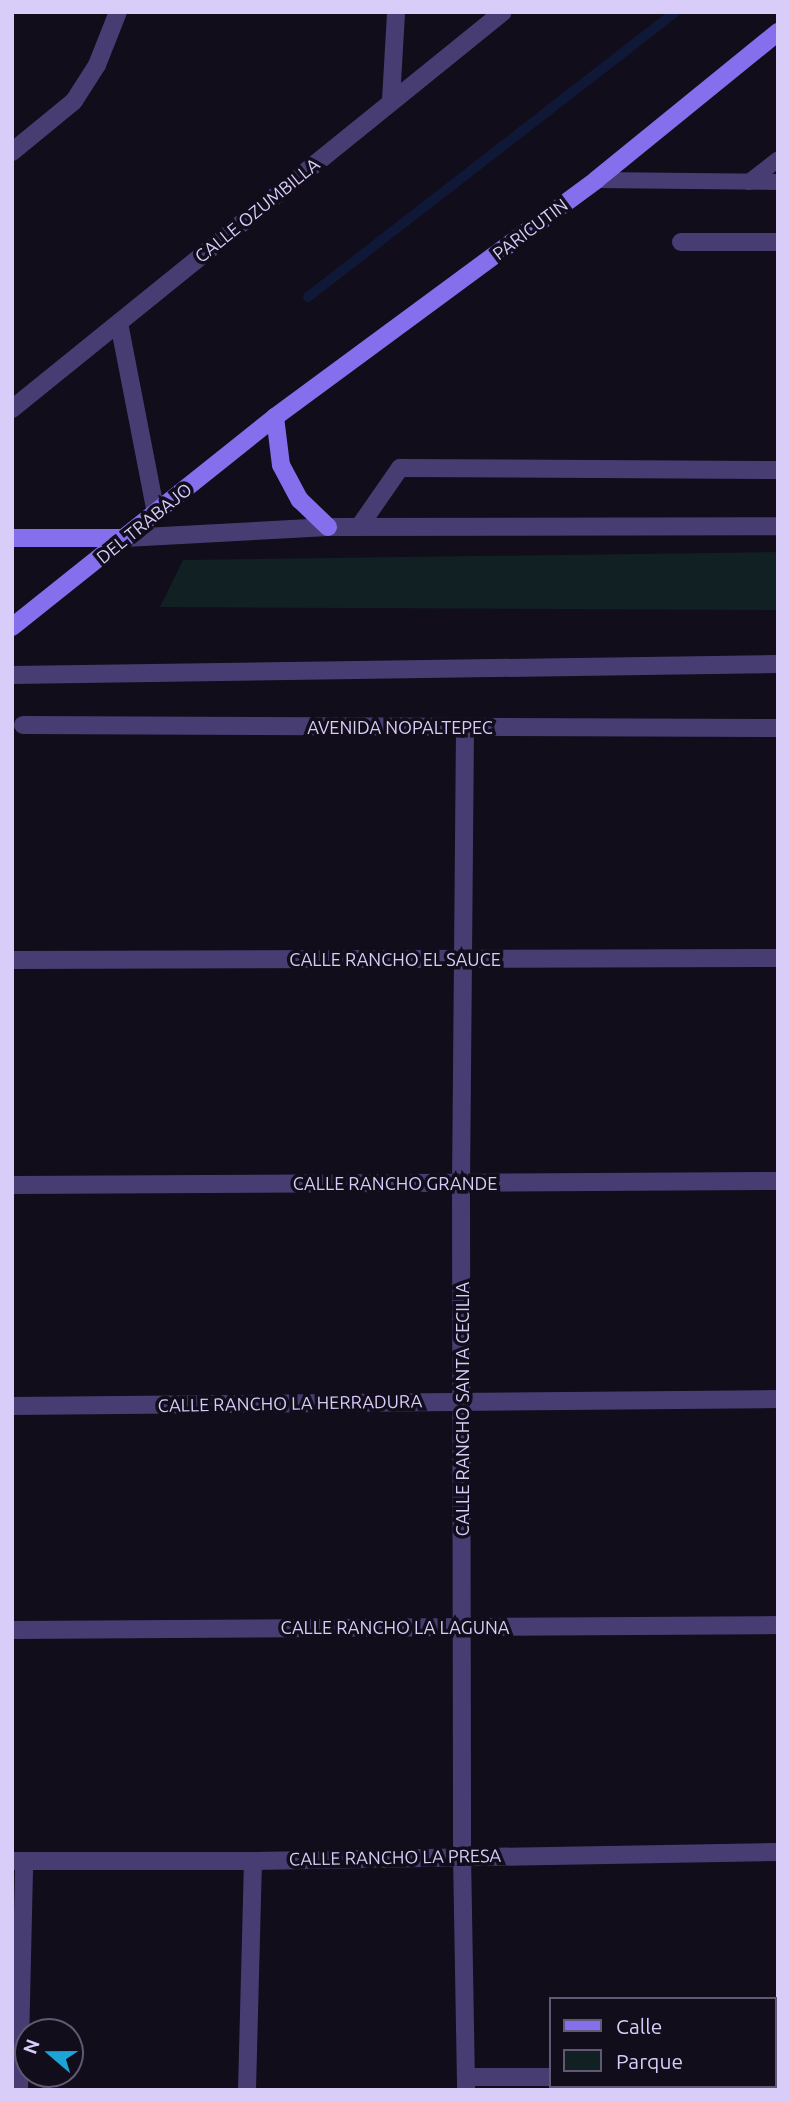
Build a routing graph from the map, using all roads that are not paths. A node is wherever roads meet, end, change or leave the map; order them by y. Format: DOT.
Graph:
graph roads {
  1 [pos="118,12"];
  2 [pos="396,12"];
  3 [pos="503,12"];
  4 [pos="778,32"];
  5 [pos="391,100"];
  6 [pos="12,152"];
  7 [pos="778,159"];
  8 [pos="596,180"];
  9 [pos="749,182"];
  10 [pos="778,182"];
  11 [pos="681,242"];
  12 [pos="778,242"];
  13 [pos="119,323"];
  14 [pos="12,409"];
  15 [pos="275,417"];
  16 [pos="778,470"];
  17 [pos="156,513"];
  18 [pos="778,526"];
  19 [pos="328,527"];
  20 [pos="359,527"];
  21 [pos="12,538"];
  22 [pos="125,538"];
  23 [pos="12,627"];
  24 [pos="778,664"];
  25 [pos="12,675"];
  26 [pos="23,725"];
  27 [pos="465,728"];
  28 [pos="778,728"];
  29 [pos="461,958"];
  30 [pos="778,958"];
  31 [pos="12,960"];
  32 [pos="778,1181"];
  33 [pos="461,1183"];
  34 [pos="12,1185"];
  35 [pos="778,1399"];
  36 [pos="462,1402"];
  37 [pos="12,1406"];
  38 [pos="778,1625"];
  39 [pos="464,1627"];
  40 [pos="12,1630"];
  41 [pos="778,1852"];
  42 [pos="462,1855"];
  43 [pos="18,1861"];
  44 [pos="253,1861"];
  45 [pos="548,2077"];
  46 [pos="466,2083"];
  47 [pos="19,2090"];
  48 [pos="247,2090"];
  1 -- 6 [label="street"];
  2 -- 5 [label="street"];
  3 -- 5 [label="street, CALLE OZUMBILLA"];
  4 -- 8 [label="main road, PARICUTIN"];
  5 -- 13 [label="street, CALLE OZUMBILLA"];
  7 -- 9 [label="lane"];
  8 -- 9 [label="lane"];
  8 -- 15 [label="main road, PARICUTIN"];
  9 -- 10 [label="lane"];
  11 -- 12 [label="street"];
  13 -- 14 [label="street, CALLE OZUMBILLA"];
  13 -- 17 [label="street"];
  15 -- 17 [label="main road, DEL TRABAJO"];
  15 -- 19 [label="main road"];
  16 -- 20 [label="street"];
  17 -- 22 [label="main road, DEL TRABAJO"];
  18 -- 20 [label="street"];
  19 -- 20 [label="street"];
  19 -- 22 [label="street"];
  21 -- 22 [label="main road"];
  22 -- 23 [label="main road, DEL TRABAJO"];
  24 -- 25 [label="street"];
  26 -- 27 [label="street, AVENIDA NOPALTEPEC"];
  27 -- 28 [label="street, AVENIDA NOPALTEPEC"];
  27 -- 29 [label="street, CALLE RANCHO SANTA CECILIA"];
  29 -- 30 [label="street, CALLE RANCHO EL SAUCE"];
  29 -- 31 [label="street, CALLE RANCHO EL SAUCE"];
  29 -- 33 [label="street, CALLE RANCHO SANTA CECILIA"];
  32 -- 33 [label="street, CALLE RANCHO GRANDE"];
  33 -- 34 [label="street, CALLE RANCHO GRANDE"];
  33 -- 36 [label="street, CALLE RANCHO SANTA CECILIA"];
  35 -- 36 [label="street, CALLE RANCHO LA HERRADURA"];
  36 -- 37 [label="street, CALLE RANCHO LA HERRADURA"];
  36 -- 39 [label="street, CALLE RANCHO SANTA CECILIA"];
  38 -- 39 [label="street, CALLE RANCHO LA LAGUNA"];
  39 -- 40 [label="street, CALLE RANCHO LA LAGUNA"];
  39 -- 42 [label="street, CALLE RANCHO SANTA CECILIA"];
  41 -- 42 [label="street, CALLE RANCHO LA PRESA"];
  42 -- 44 [label="street, CALLE RANCHO LA PRESA"];
  42 -- 46 [label="street, CALLE RANCHO SANTA CECILIA"];
  43 -- 44 [label="street, CALLE RANCHO LA PRESA"];
  43 -- 47 [label="street"];
  44 -- 48 [label="street"];
  45 -- 46 [label="street"];
}
